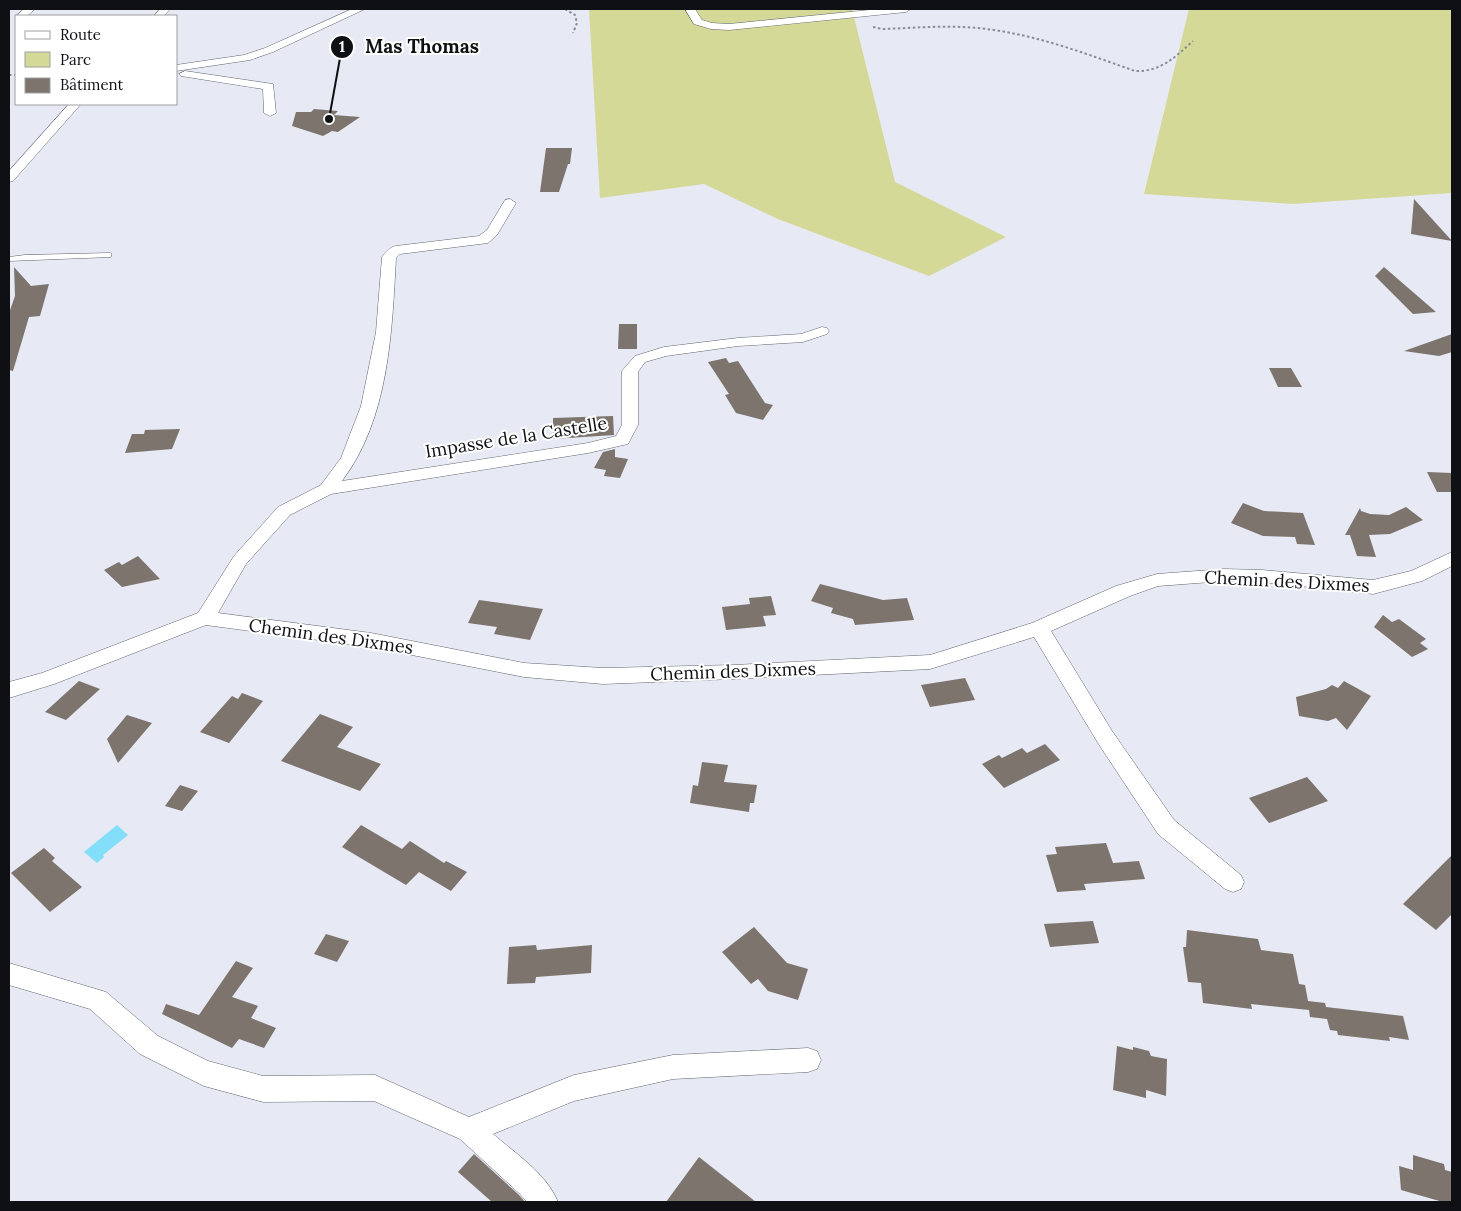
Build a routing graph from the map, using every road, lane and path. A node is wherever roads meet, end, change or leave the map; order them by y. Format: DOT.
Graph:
graph roads {
  1 [pos="360,9"];
  2 [pos="565,9"];
  3 [pos="690,9"];
  4 [pos="906,9"];
  5 [pos="857,14"];
  6 [pos="573,33"];
  7 [pos="1193,41"];
  8 [pos="178,68"];
  9 [pos="178,72"];
  10 [pos="73,105"];
  11 [pos="270,113"];
  12 [pos="9,178"];
  13 [pos="510,203"];
  14 [pos="108,255"];
  15 [pos="9,259"];
  16 [pos="822,331"];
  17 [pos="327,489"];
  18 [pos="1452,558"];
  19 [pos="205,618"];
  20 [pos="1039,628"];
  21 [pos="9,690"];
  22 [pos="1232,882"];
  23 [pos="9,974"];
  24 [pos="808,1060"];
  25 [pos="469,1130"];
  26 [pos="544,1202"];
  1 -- 8 [label="street"];
  2 -- 6 [label="path"];
  3 -- 5 [label="street"];
  4 -- 5 [label="street"];
  5 -- 7 [label="path"];
  9 -- 11 [label="street"];
  10 -- 12 [label="street"];
  13 -- 17 [label="street"];
  14 -- 15 [label="lane"];
  16 -- 17 [label="street, Impasse de la Castelle"];
  17 -- 19 [label="street, Impasse de la Castelle"];
  18 -- 20 [label="street, Chemin des Dixmes"];
  19 -- 20 [label="street, Chemin des Dixmes"];
  19 -- 21 [label="street, Chemin des Dixmes"];
  20 -- 22 [label="street"];
  23 -- 25 [label="street"];
  24 -- 25 [label="street"];
  25 -- 26 [label="street"];
}
